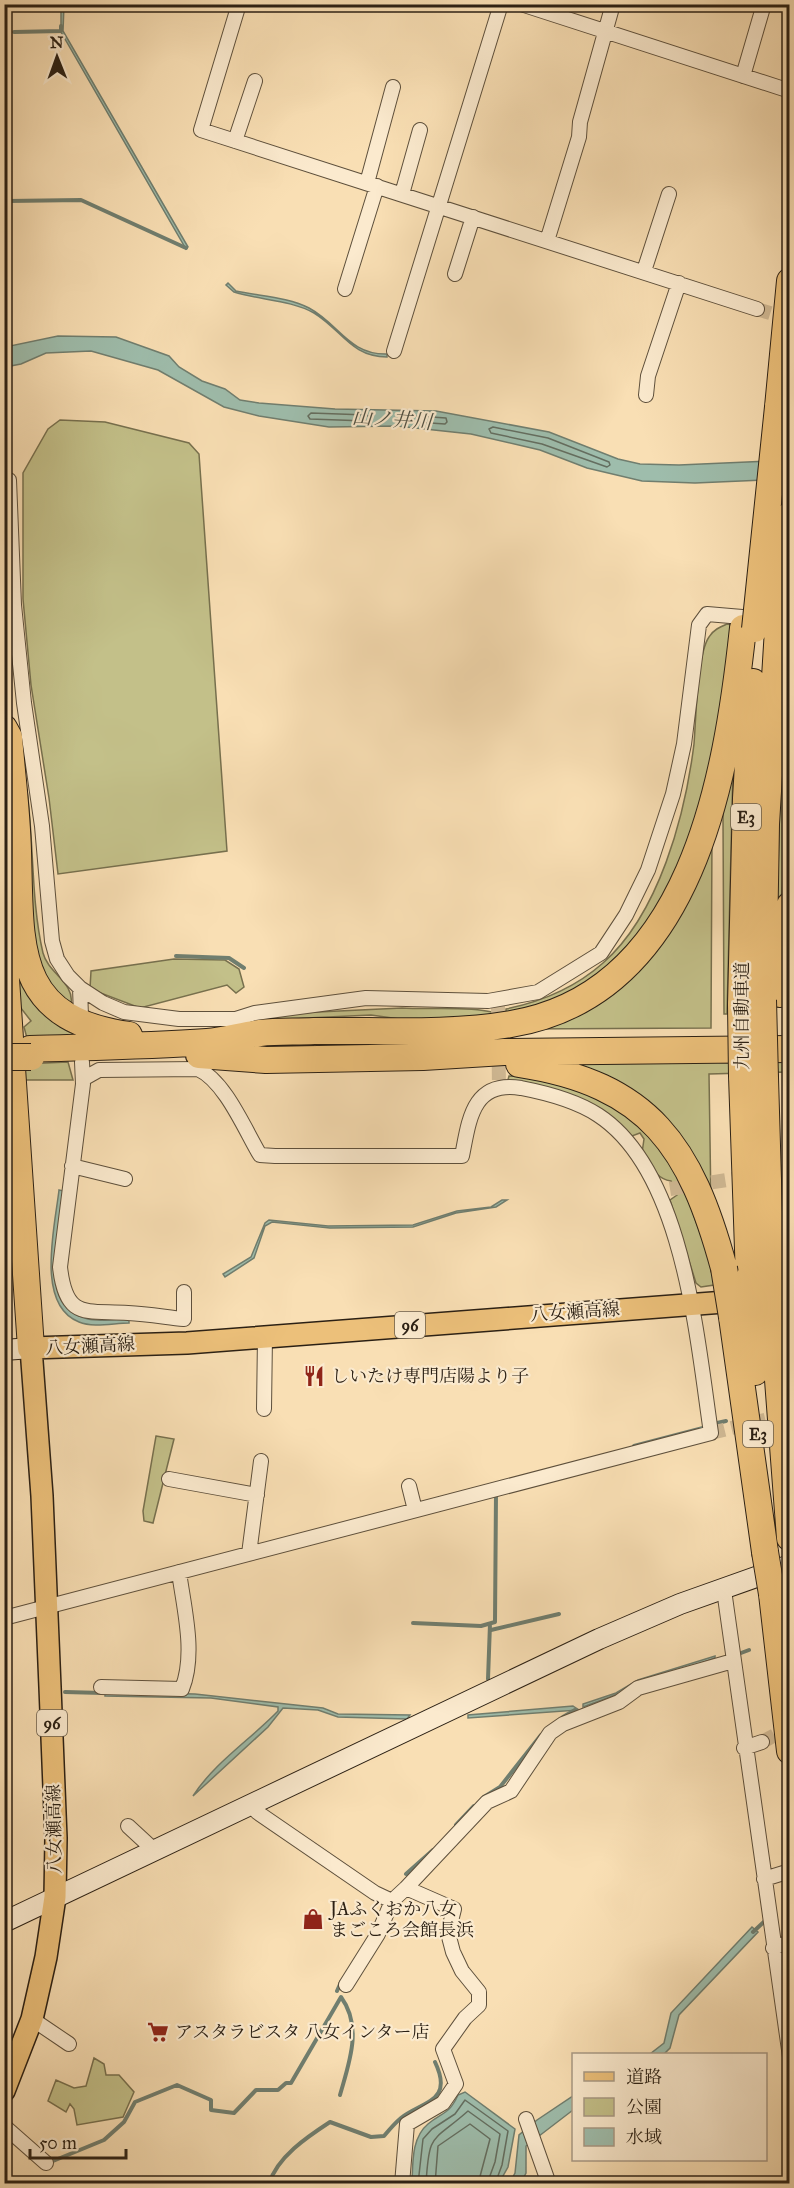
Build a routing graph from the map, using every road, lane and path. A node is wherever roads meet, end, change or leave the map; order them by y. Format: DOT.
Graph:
graph roads {
  1 [pos="239,4"];
  2 [pos="501,4"];
  3 [pos="521,4"];
  4 [pos="613,4"];
  5 [pos="764,4"];
  6 [pos="606,32"];
  7 [pos="743,76"];
  8 [pos="255,81"];
  9 [pos="393,87"];
  10 [pos="789,91"];
  11 [pos="420,130"];
  12 [pos="235,141"];
  13 [pos="372,185"];
  14 [pos="402,194"];
  15 [pos="669,194"];
  16 [pos="440,206"];
  17 [pos="473,217"];
  18 [pos="547,241"];
  19 [pos="644,271"];
  20 [pos="454,274"];
  21 [pos="679,283"];
  22 [pos="789,283"];
  23 [pos="345,289"];
  24 [pos="757,309"];
  25 [pos="394,351"];
  26 [pos="646,395"];
  27 [pos="4,480"];
  28 [pos="789,515"];
  29 [pos="767,627"];
  30 [pos="4,728"];
  31 [pos="789,905"];
  32 [pos="4,951"];
  33 [pos="80,988"];
  34 [pos="761,1002"];
  35 [pos="81,1016"];
  36 [pos="460,1029"];
  37 [pos="789,1035"];
  38 [pos="192,1043"];
  39 [pos="4,1049"];
  40 [pos="789,1049"];
  41 [pos="31,1053"];
  42 [pos="460,1055"];
  43 [pos="4,1057"];
  44 [pos="82,1062"];
  45 [pos="761,1077"];
  46 [pos="83,1079"];
  47 [pos="72,1166"];
  48 [pos="125,1179"];
  49 [pos="184,1292"];
  50 [pos="767,1300"];
  51 [pos="692,1304"];
  52 [pos="153,1316"];
  53 [pos="265,1336"];
  54 [pos="155,1343"];
  55 [pos="31,1348"];
  56 [pos="4,1350"];
  57 [pos="264,1409"];
  58 [pos="261,1461"];
  59 [pos="169,1479"];
  60 [pos="409,1486"];
  61 [pos="257,1495"];
  62 [pos="415,1510"];
  63 [pos="789,1538"];
  64 [pos="249,1554"];
  65 [pos="789,1565"];
  66 [pos="179,1572"];
  67 [pos="724,1590"];
  68 [pos="47,1606"];
  69 [pos="4,1618"];
  70 [pos="733,1661"];
  71 [pos="101,1686"];
  72 [pos="762,1742"];
  73 [pos="744,1748"];
  74 [pos="789,1751"];
  75 [pos="257,1812"];
  76 [pos="128,1826"];
  77 [pos="154,1850"];
  78 [pos="789,1871"];
  79 [pos="357,1873"];
  80 [pos="764,1879"];
  81 [pos="406,1889"];
  82 [pos="55,1897"];
  83 [pos="392,1901"];
  84 [pos="4,1922"];
  85 [pos="789,1942"];
  86 [pos="773,1948"];
  87 [pos="346,1985"];
  88 [pos="32,2019"];
  89 [pos="69,2044"];
  90 [pos="789,2057"];
  91 [pos="4,2091"];
  92 [pos="527,2122"];
  93 [pos="4,2126"];
  94 [pos="46,2163"];
  95 [pos="402,2184"];
  96 [pos="549,2184"];
  1 -- 12 [label="street"];
  2 -- 16 [label="street"];
  3 -- 6 [label="street"];
  4 -- 6 [label="street"];
  5 -- 7 [label="street"];
  6 -- 7 [label="street"];
  6 -- 18 [label="street"];
  7 -- 10 [label="street"];
  8 -- 12 [label="street"];
  9 -- 13 [label="street"];
  11 -- 14 [label="street"];
  12 -- 13 [label="street"];
  13 -- 14 [label="street"];
  13 -- 23 [label="street"];
  14 -- 16 [label="street"];
  15 -- 19 [label="street"];
  16 -- 17 [label="street"];
  16 -- 25 [label="street"];
  17 -- 18 [label="street"];
  17 -- 20 [label="street"];
  18 -- 19 [label="street"];
  19 -- 21 [label="street"];
  21 -- 24 [label="street"];
  21 -- 26 [label="street"];
  22 -- 29 [label="highway, 九州自動車道 / E3, bridge"];
  27 -- 33 [label="street"];
  28 -- 29 [label="highway, 九州自動車道 / E3, bridge"];
  29 -- 33 [label="street"];
  29 -- 34 [label="highway, 九州自動車道 / E3"];
  29 -- 36 [label="highway"];
  30 -- 38 [label="highway"];
  31 -- 34 [label="highway"];
  32 -- 55 [label="highway"];
  33 -- 35 [label="street"];
  34 -- 45 [label="highway, 九州自動車道 / E3, bridge"];
  34 -- 45 [label="highway"];
  36 -- 37 [label="highway"];
  36 -- 38 [label="highway"];
  38 -- 41 [label="highway"];
  39 -- 41 [label="highway"];
  40 -- 42 [label="highway"];
  41 -- 42 [label="highway"];
  41 -- 43 [label="highway, bridge"];
  42 -- 50 [label="highway, bridge"];
  44 -- 46 [label="street"];
  45 -- 50 [label="highway, 九州自動車道 / E3"];
  45 -- 50 [label="highway"];
  46 -- 47 [label="street"];
  46 -- 51 [label="street"];
  47 -- 48 [label="street"];
  47 -- 52 [label="street"];
  49 -- 52 [label="street"];
  50 -- 51 [label="main road, 八女瀬高線 / 96"];
  50 -- 63 [label="highway, 九州自動車道 / E3"];
  50 -- 74 [label="highway, 九州自動車道 / E3, bridge"];
  51 -- 53 [label="main road, 八女瀬高線 / 96"];
  51 -- 62 [label="street"];
  52 -- 54 [label="street"];
  53 -- 54 [label="main road, 八女瀬高線 / 96"];
  53 -- 57 [label="street"];
  54 -- 55 [label="main road, 八女瀬高線 / 96"];
  55 -- 56 [label="street"];
  55 -- 68 [label="main road, 八女瀬高線 / 96"];
  58 -- 61 [label="street"];
  59 -- 61 [label="street"];
  60 -- 62 [label="street"];
  61 -- 64 [label="street"];
  62 -- 64 [label="street"];
  64 -- 66 [label="street"];
  65 -- 67 [label="street"];
  66 -- 68 [label="street"];
  66 -- 71 [label="street"];
  67 -- 70 [label="street"];
  67 -- 77 [label="street"];
  68 -- 69 [label="street"];
  68 -- 82 [label="main road, 八女瀬高線 / 96"];
  70 -- 73 [label="street"];
  70 -- 81 [label="street"];
  72 -- 73 [label="street"];
  73 -- 80 [label="street"];
  75 -- 83 [label="street"];
  76 -- 77 [label="street"];
  77 -- 82 [label="street"];
  78 -- 80 [label="street"];
  79 -- 81 [label="street"];
  80 -- 86 [label="street"];
  81 -- 83 [label="street"];
  81 -- 95 [label="street"];
  82 -- 84 [label="street"];
  82 -- 88 [label="main road, 八女瀬高線 / 96"];
  83 -- 87 [label="street"];
  85 -- 86 [label="street"];
  86 -- 90 [label="street"];
  88 -- 89 [label="street"];
  88 -- 91 [label="main road, 八女瀬高線 / 96"];
  92 -- 96 [label="street"];
  93 -- 94 [label="street"];
}
